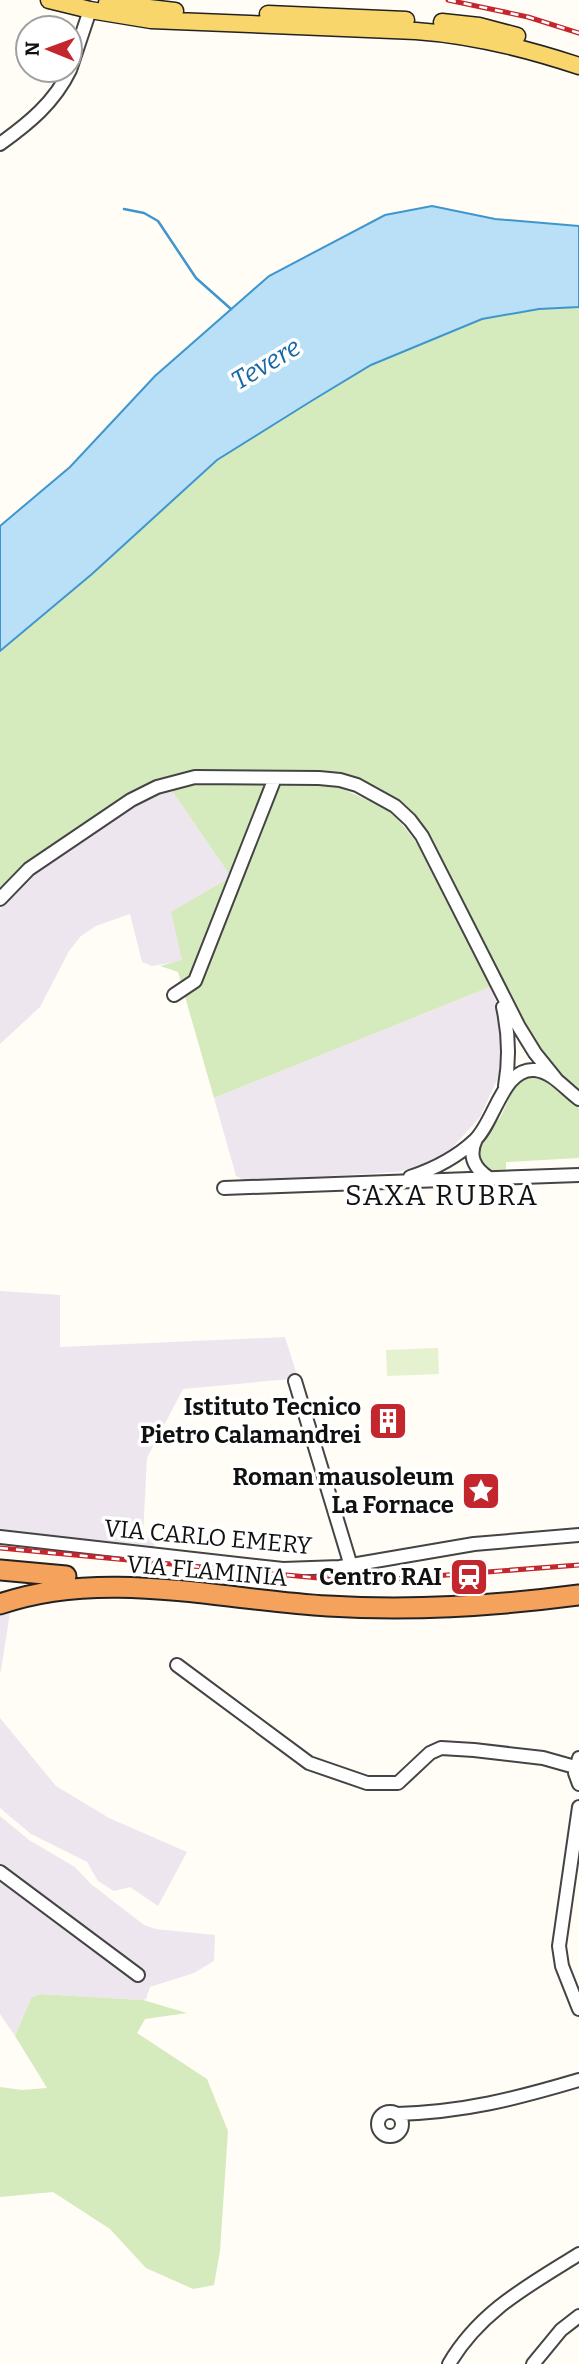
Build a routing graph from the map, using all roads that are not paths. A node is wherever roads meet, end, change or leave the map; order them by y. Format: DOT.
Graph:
graph roads {
  1 [pos="49,0"];
  2 [pos="92,5"];
  3 [pos="84,29"];
  4 [pos="579,55"];
  5 [pos="579,66"];
  6 [pos="63,84"];
  7 [pos="0,144"];
  8 [pos="275,778"];
  9 [pos="0,899"];
  10 [pos="498,988"];
  11 [pos="174,995"];
  12 [pos="556,1079"];
  13 [pos="504,1090"];
  14 [pos="579,1099"];
  15 [pos="476,1139"];
  16 [pos="579,1175"];
  17 [pos="489,1178"];
  18 [pos="397,1182"];
  19 [pos="223,1188"];
  20 [pos="295,1381"];
  21 [pos="579,1535"];
  22 [pos="0,1537"];
  23 [pos="351,1566"];
  24 [pos="0,1570"];
  25 [pos="66,1576"];
  26 [pos="579,1582"];
  27 [pos="0,1591"];
  28 [pos="579,1595"];
  29 [pos="0,1604"];
  30 [pos="177,1665"];
  31 [pos="577,1763"];
  32 [pos="579,1784"];
  33 [pos="579,1807"];
  34 [pos="0,1872"];
  35 [pos="138,1975"];
  36 [pos="579,2009"];
  37 [pos="579,2080"];
  38 [pos="403,2116"];
  39 [pos="579,2254"];
  40 [pos="579,2316"];
  41 [pos="449,2364"];
  42 [pos="533,2364"];
  1 -- 2 [label="main road"];
  2 -- 3 [label="street"];
  2 -- 4 [label="main road"];
  2 -- 5 [label="main road"];
  6 -- 7 [label="street"];
  8 -- 9 [label="street"];
  8 -- 10 [label="street"];
  8 -- 11 [label="street"];
  10 -- 12 [label="street"];
  10 -- 13 [label="street"];
  12 -- 13 [label="street"];
  12 -- 14 [label="street"];
  13 -- 15 [label="street"];
  15 -- 17 [label="street"];
  15 -- 18 [label="street"];
  16 -- 17 [label="street"];
  17 -- 18 [label="street"];
  18 -- 19 [label="street"];
  20 -- 23 [label="street"];
  21 -- 23 [label="street, VIA CARLO EMERY"];
  22 -- 23 [label="street, VIA CARLO EMERY"];
  24 -- 25 [label="highway"];
  25 -- 26 [label="highway, VIA FLAMINIA"];
  25 -- 27 [label="highway, VIA FLAMINIA"];
  28 -- 29 [label="highway, VIA FLAMINIA"];
  30 -- 31 [label="street"];
  31 -- 32 [label="street"];
  33 -- 36 [label="street"];
  34 -- 35 [label="street"];
  37 -- 38 [label="street"];
  39 -- 41 [label="street"];
  40 -- 42 [label="street"];
}
